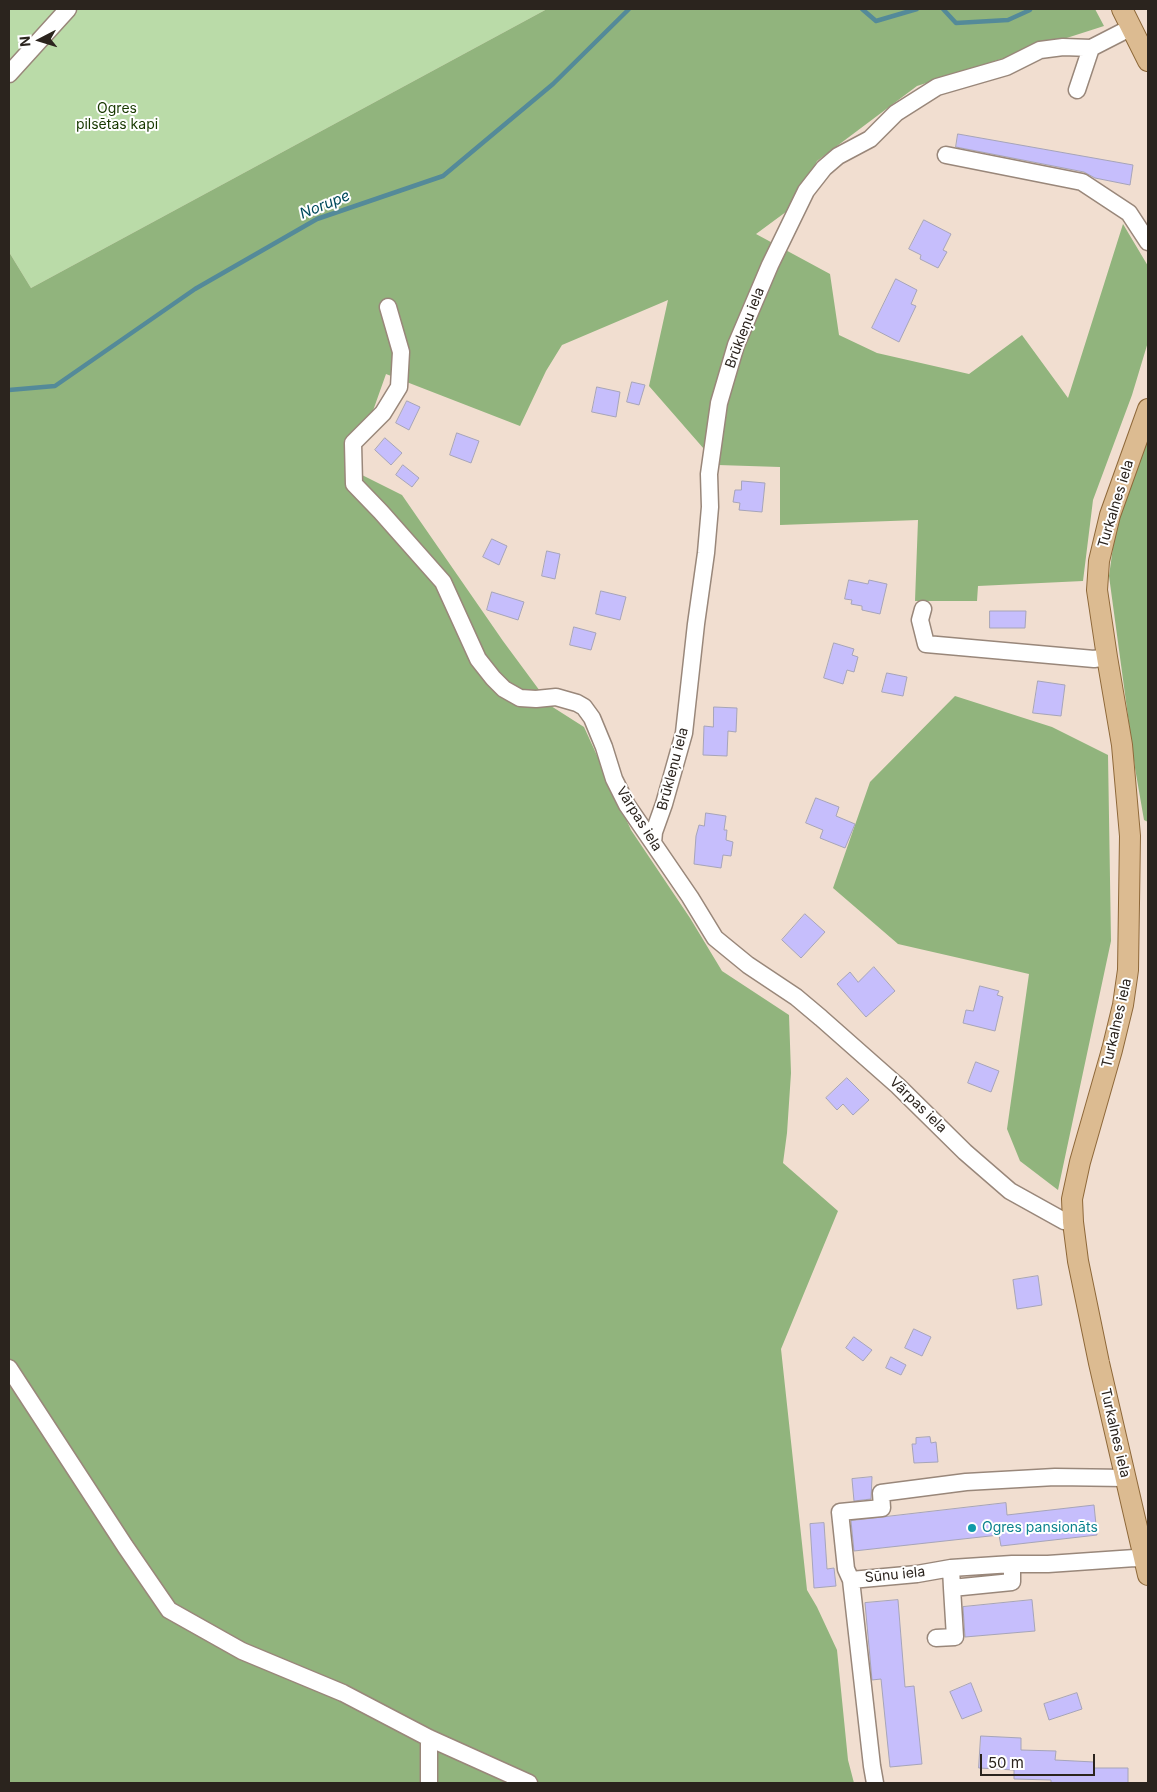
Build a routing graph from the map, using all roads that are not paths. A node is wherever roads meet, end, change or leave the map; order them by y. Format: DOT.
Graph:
graph roads {
  1 [pos="68,9"];
  2 [pos="1122,9"];
  3 [pos="1132,27"];
  4 [pos="1092,48"];
  5 [pos="1148,61"];
  6 [pos="9,74"];
  7 [pos="1077,90"];
  8 [pos="946,155"];
  9 [pos="1148,242"];
  10 [pos="388,307"];
  11 [pos="1148,409"];
  12 [pos="923,609"];
  13 [pos="1107,658"];
  14 [pos="653,843"];
  15 [pos="1073,1222"];
  16 [pos="9,1368"];
  17 [pos="1126,1478"];
  18 [pos="1012,1564"];
  19 [pos="1147,1564"];
  20 [pos="951,1568"];
  21 [pos="851,1580"];
  22 [pos="952,1588"];
  23 [pos="936,1638"];
  24 [pos="429,1738"];
  25 [pos="429,1783"];
  26 [pos="529,1783"];
  27 [pos="875,1783"];
  1 -- 6 [label="street"];
  2 -- 3 [label="main road"];
  3 -- 4 [label="street, Brūkleņu iela"];
  3 -- 5 [label="main road"];
  4 -- 7 [label="street"];
  4 -- 14 [label="street, Brūkleņu iela"];
  8 -- 9 [label="street"];
  10 -- 14 [label="street, Vārpas iela"];
  11 -- 13 [label="main road, Turkalnes iela"];
  12 -- 13 [label="street"];
  13 -- 15 [label="main road, Turkalnes iela"];
  14 -- 15 [label="street, Vārpas iela"];
  15 -- 17 [label="main road, Turkalnes iela"];
  16 -- 24 [label="street"];
  17 -- 19 [label="main road, Turkalnes iela"];
  17 -- 21 [label="street"];
  18 -- 19 [label="street, Sūnu iela"];
  18 -- 20 [label="street, Sūnu iela"];
  18 -- 22 [label="street"];
  20 -- 21 [label="street, Sūnu iela"];
  20 -- 22 [label="street"];
  21 -- 27 [label="street, Sūnu iela"];
  22 -- 23 [label="street"];
  24 -- 25 [label="street"];
  24 -- 26 [label="street"];
}
